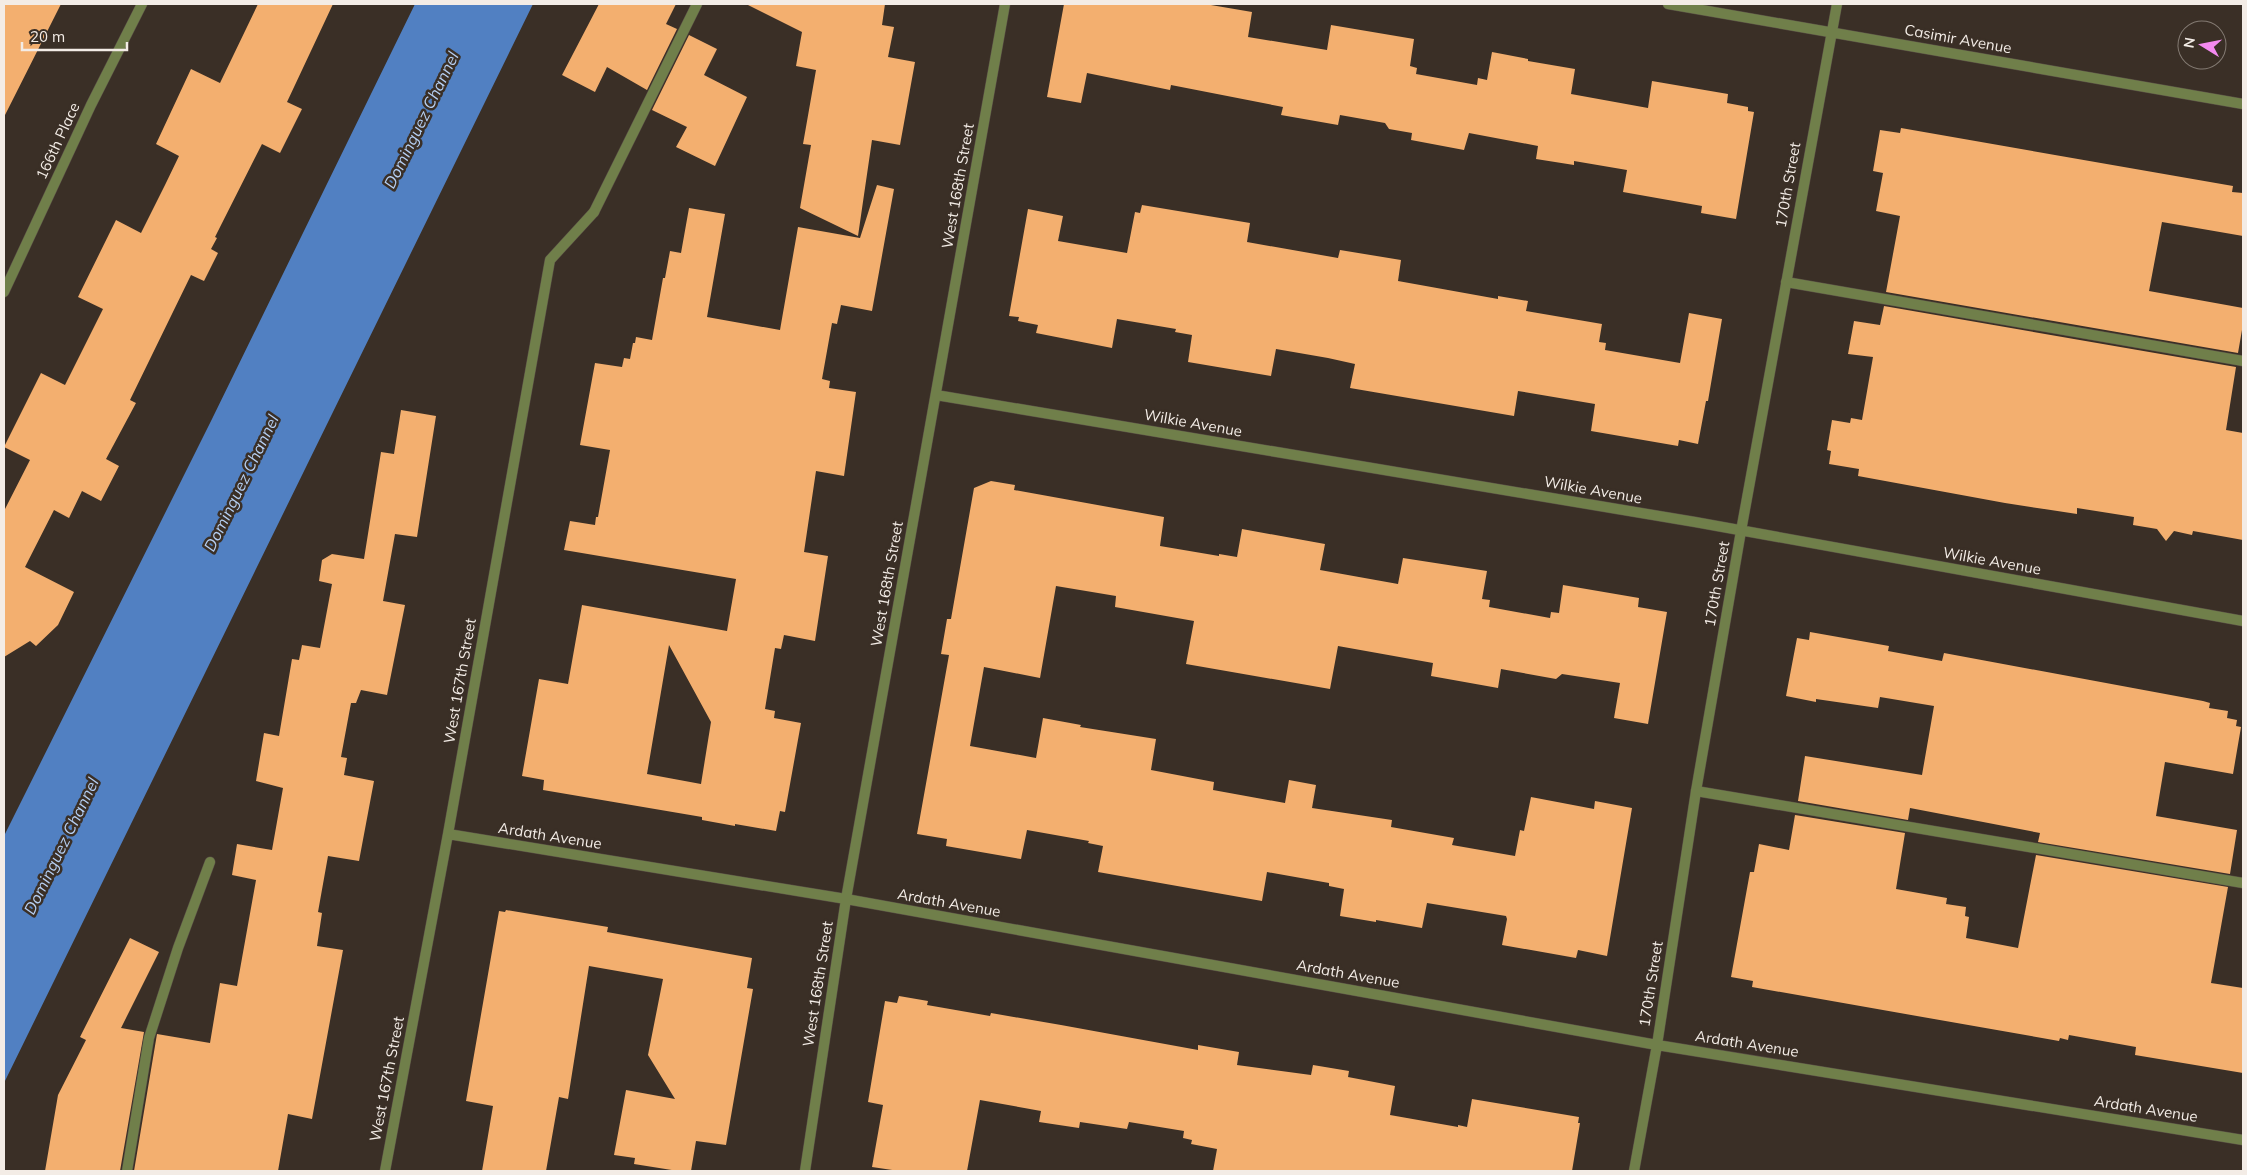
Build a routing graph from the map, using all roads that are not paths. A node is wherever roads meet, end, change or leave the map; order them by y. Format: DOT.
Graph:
graph roads {
  1 [pos="142,4"];
  2 [pos="697,4"];
  3 [pos="1005,4"];
  4 [pos="1668,4"];
  5 [pos="1837,4"];
  6 [pos="1831,32"];
  7 [pos="2243,104"];
  8 [pos="1786,282"];
  9 [pos="4,292"];
  10 [pos="2243,361"];
  11 [pos="936,395"];
  12 [pos="1741,531"];
  13 [pos="2243,621"];
  14 [pos="1696,791"];
  15 [pos="448,834"];
  16 [pos="210,862"];
  17 [pos="2243,883"];
  18 [pos="846,899"];
  19 [pos="1658,1045"];
  20 [pos="2243,1140"];
  21 [pos="127,1171"];
  22 [pos="385,1171"];
  23 [pos="805,1171"];
  24 [pos="1634,1171"];
  1 -- 9 [label="street, 166th Place"];
  2 -- 15 [label="street, West 167th Street"];
  3 -- 11 [label="street, West 168th Street"];
  4 -- 6 [label="street, Casimir Avenue"];
  5 -- 6 [label="street, 170th Street"];
  6 -- 7 [label="street, Casimir Avenue"];
  6 -- 8 [label="street, 170th Street"];
  8 -- 10 [label="street"];
  8 -- 12 [label="street, 170th Street"];
  11 -- 12 [label="street, Wilkie Avenue"];
  11 -- 18 [label="street, West 168th Street"];
  12 -- 13 [label="street, Wilkie Avenue"];
  12 -- 14 [label="street, 170th Street"];
  14 -- 17 [label="street"];
  14 -- 19 [label="street, 170th Street"];
  15 -- 18 [label="street, Ardath Avenue"];
  15 -- 22 [label="street, West 167th Street"];
  16 -- 21 [label="street"];
  18 -- 19 [label="street, Ardath Avenue"];
  18 -- 23 [label="street, West 168th Street"];
  19 -- 20 [label="street, Ardath Avenue"];
  19 -- 24 [label="street, 170th Street"];
}
